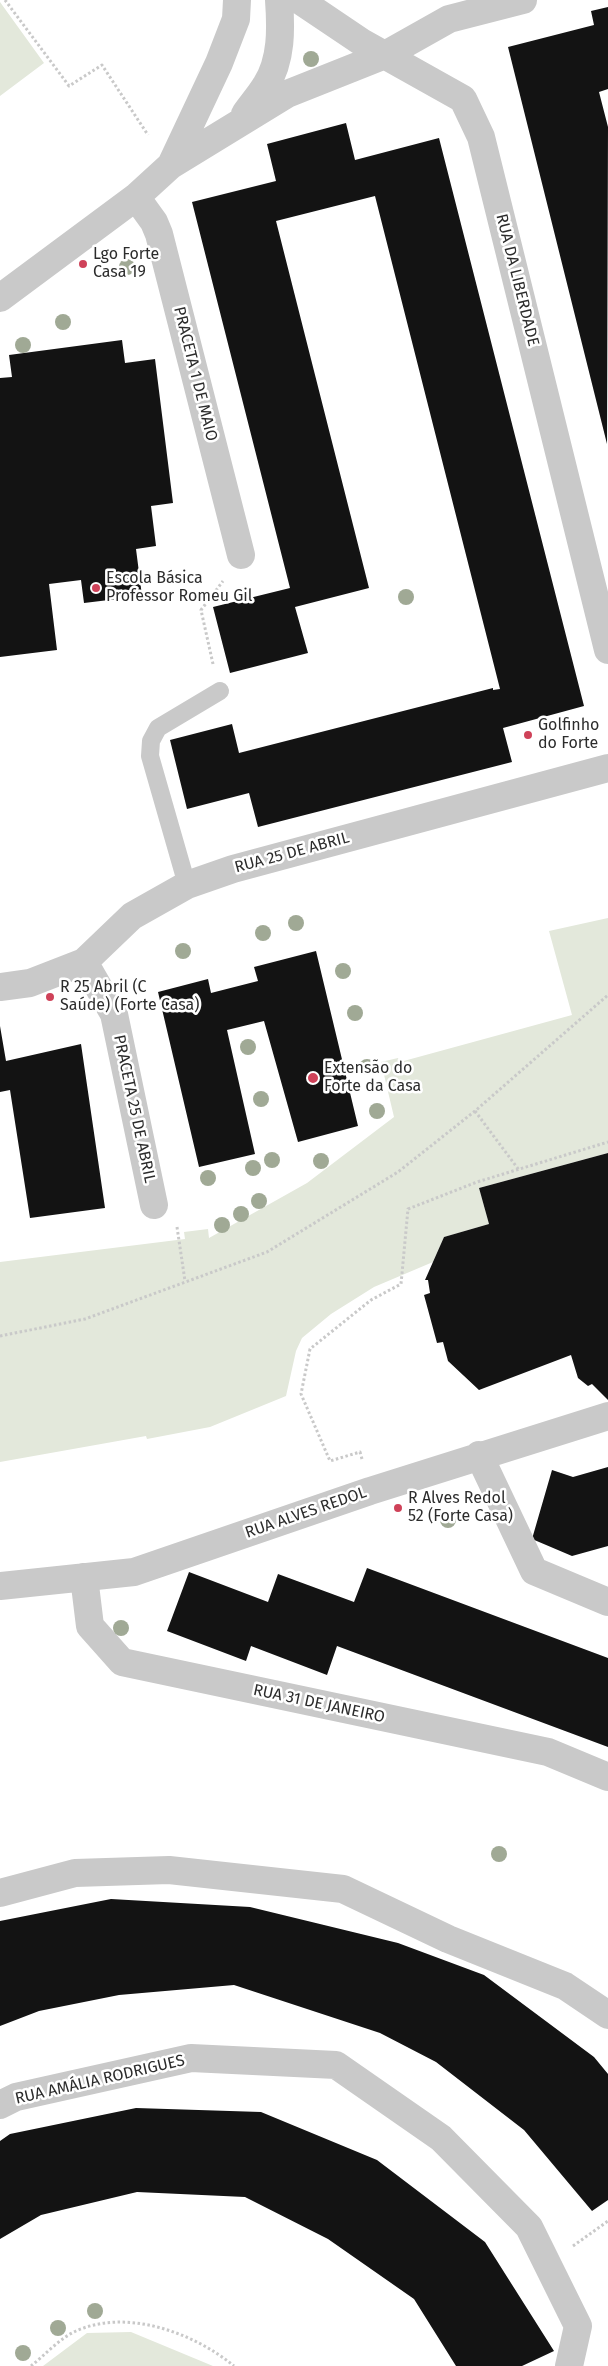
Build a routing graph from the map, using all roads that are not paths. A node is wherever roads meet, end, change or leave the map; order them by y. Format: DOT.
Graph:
graph roads {
  1 [pos="237,0"];
  2 [pos="279,0"];
  3 [pos="299,0"];
  4 [pos="523,0"];
  5 [pos="447,9"];
  6 [pos="385,55"];
  7 [pos="237,125"];
  8 [pos="170,165"];
  9 [pos="136,197"];
  10 [pos="0,298"];
  11 [pos="241,555"];
  12 [pos="608,650"];
  13 [pos="220,691"];
  14 [pos="608,768"];
  15 [pos="187,885"];
  16 [pos="84,962"];
  17 [pos="0,987"];
  18 [pos="154,1205"];
  19 [pos="608,1416"];
  20 [pos="479,1455"];
  21 [pos="84,1577"];
  22 [pos="0,1586"];
  23 [pos="608,1602"];
  24 [pos="608,1777"];
  25 [pos="0,1893"];
  26 [pos="608,2015"];
  27 [pos="0,2105"];
  28 [pos="569,2366"];
  1 -- 8 [label="street"];
  2 -- 7 [label="street"];
  3 -- 6 [label="street, RUA DA LIBERDADE"];
  4 -- 5 [label="street"];
  5 -- 6 [label="street"];
  6 -- 7 [label="street"];
  6 -- 12 [label="street, RUA DA LIBERDADE"];
  7 -- 8 [label="street"];
  8 -- 9 [label="street"];
  9 -- 10 [label="street"];
  9 -- 11 [label="street, PRACETA 1 DE MAIO"];
  13 -- 15 [label="lane"];
  14 -- 15 [label="street, RUA 25 DE ABRIL"];
  15 -- 16 [label="street, RUA 25 DE ABRIL"];
  16 -- 17 [label="street, RUA 25 DE ABRIL"];
  16 -- 18 [label="street, PRACETA 25 DE ABRIL"];
  19 -- 20 [label="street, RUA ALVES REDOL"];
  20 -- 21 [label="street, RUA ALVES REDOL"];
  20 -- 23 [label="street"];
  21 -- 22 [label="street, RUA ALVES REDOL"];
  21 -- 24 [label="street, RUA 31 DE JANEIRO"];
  25 -- 26 [label="street"];
  27 -- 28 [label="street, RUA AMÁLIA RODRIGUES"];
}
